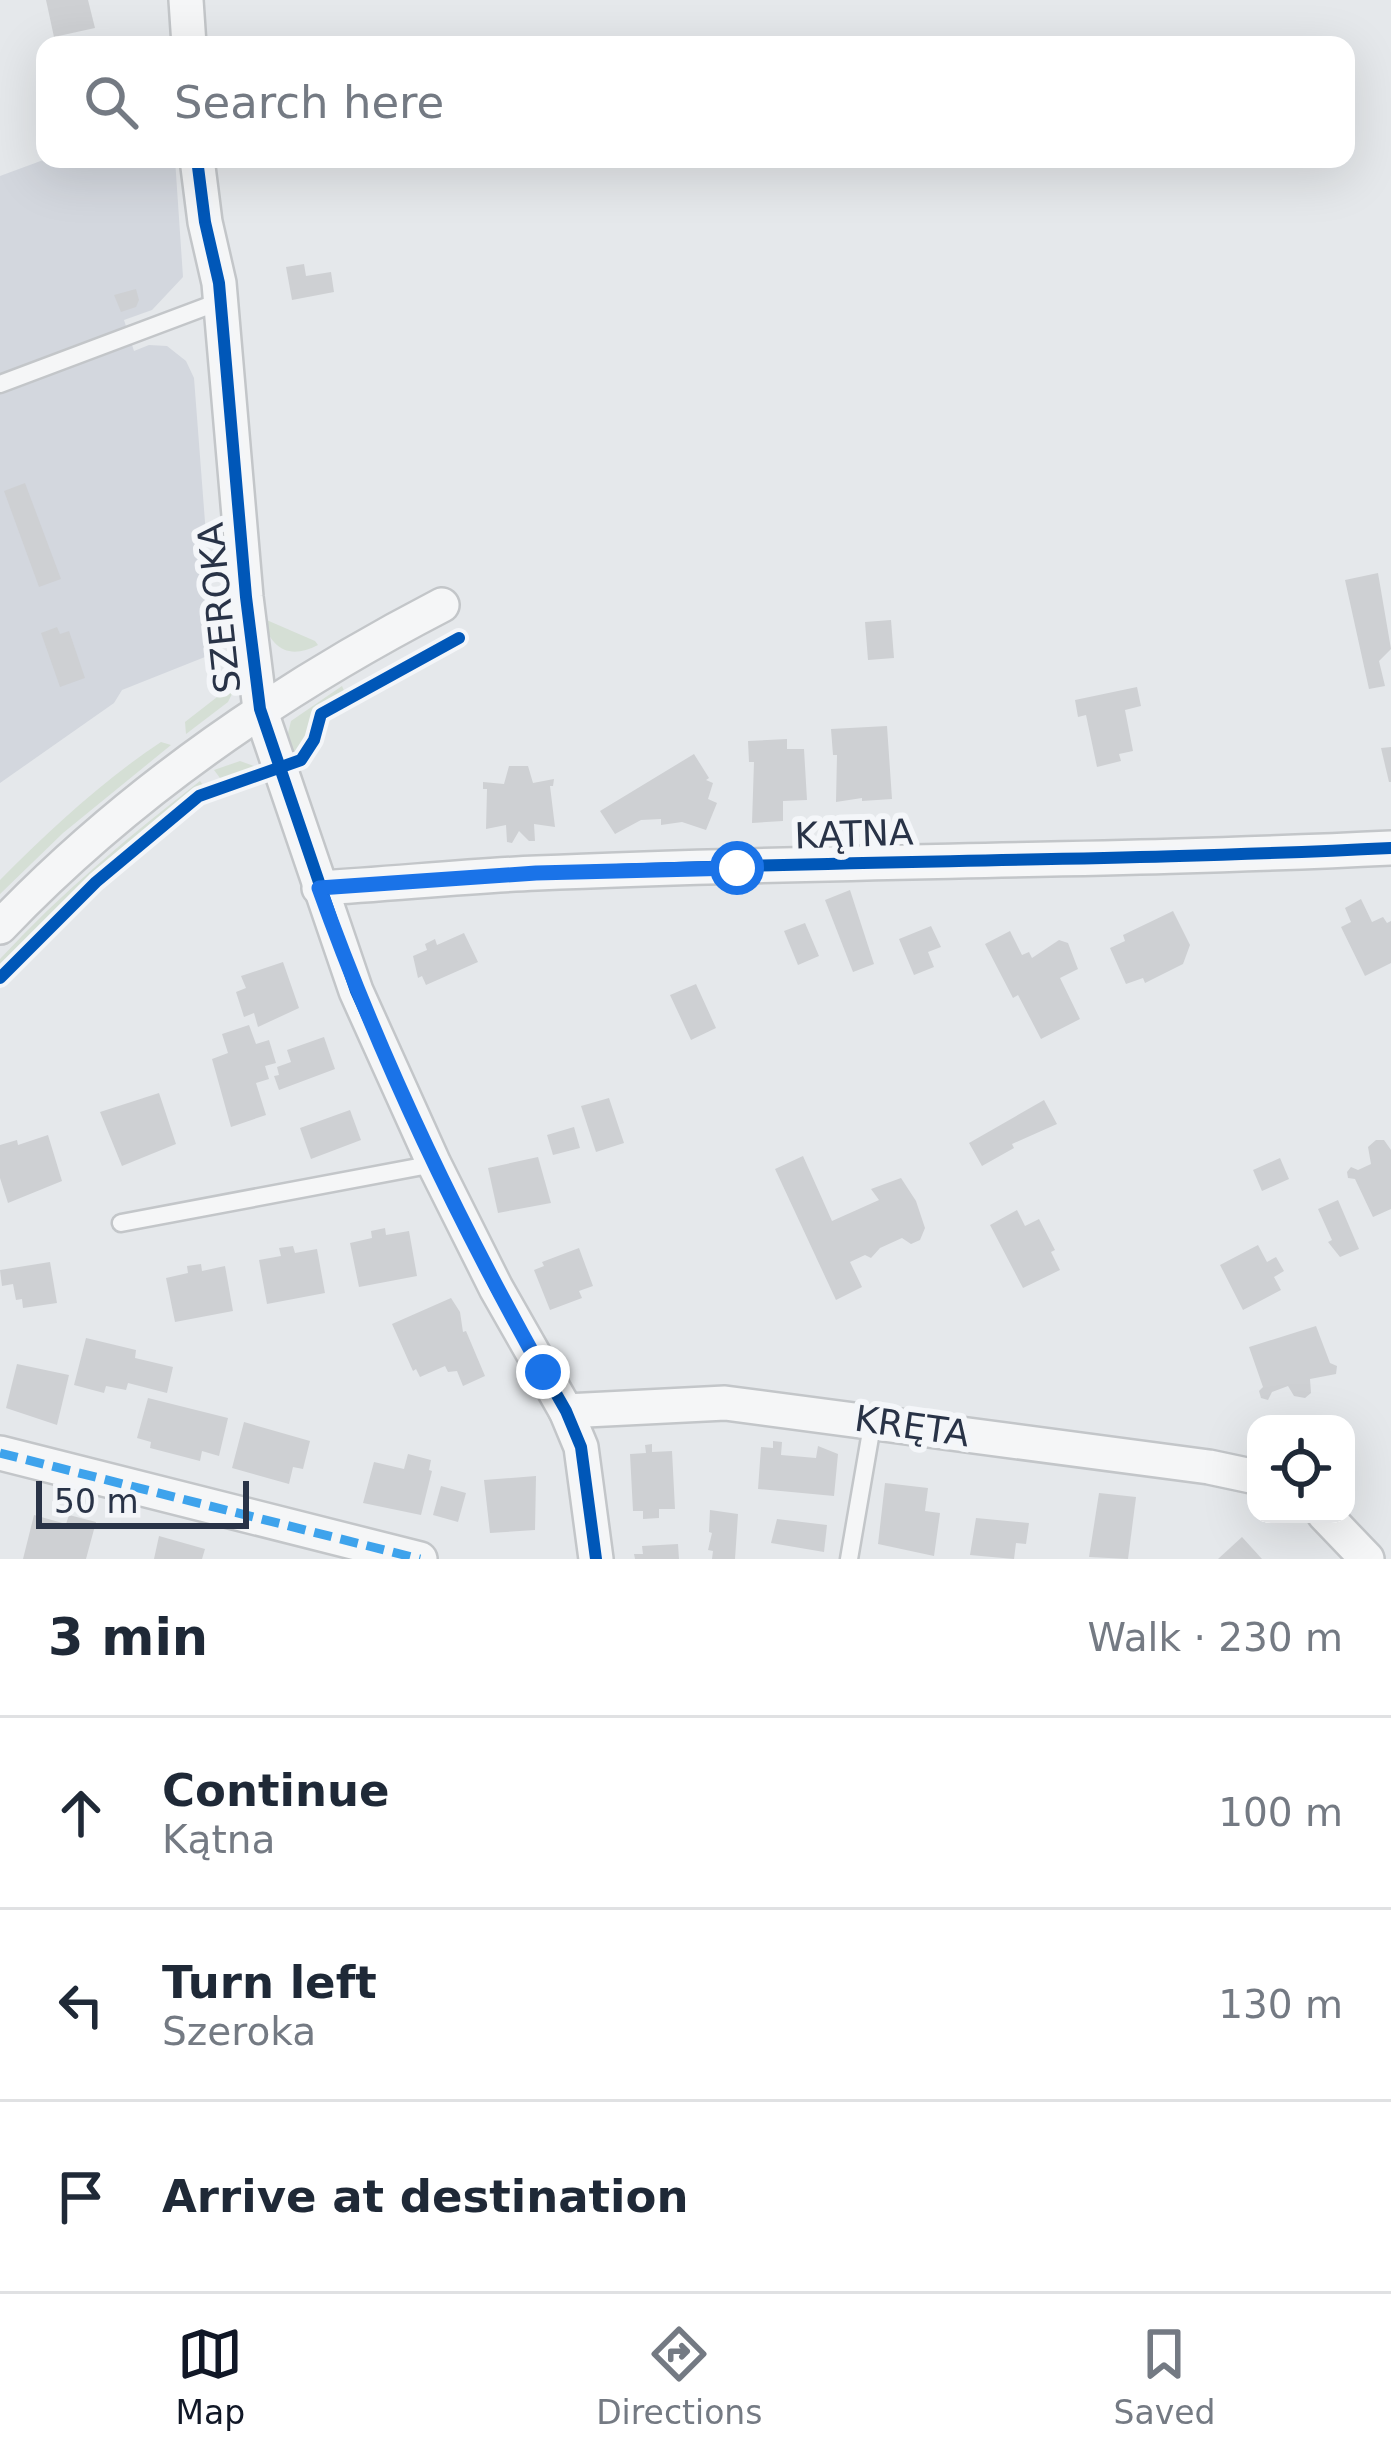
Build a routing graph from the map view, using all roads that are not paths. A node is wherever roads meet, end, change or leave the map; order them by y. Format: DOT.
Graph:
graph roads {
  1 [pos="186,0"];
  2 [pos="188,36"];
  3 [pos="199,168"];
  4 [pos="221,301"];
  5 [pos="0,384"];
  6 [pos="442,605"];
  7 [pos="260,710"];
  8 [pos="1391,848"];
  9 [pos="319,888"];
  10 [pos="0,927"];
  11 [pos="434,1164"];
  12 [pos="121,1223"];
  13 [pos="566,1411"];
  14 [pos="873,1420"];
  15 [pos="0,1453"];
  16 [pos="1247,1475"];
  17 [pos="1332,1523"];
  18 [pos="419,1559"];
  19 [pos="596,1559"];
  20 [pos="849,1559"];
  21 [pos="1366,1559"];
  1 -- 2 [label="street"];
  3 -- 4 [label="street, SZEROKA"];
  4 -- 5 [label="lane"];
  4 -- 7 [label="street, SZEROKA"];
  6 -- 7 [label="street"];
  7 -- 9 [label="street, SZEROKA"];
  7 -- 10 [label="street"];
  8 -- 9 [label="street, KĄTNA"];
  9 -- 11 [label="street, SZEROKA"];
  11 -- 12 [label="lane"];
  11 -- 13 [label="street, SZEROKA"];
  13 -- 14 [label="street, KRĘTA"];
  13 -- 19 [label="street, SZEROKA"];
  14 -- 16 [label="street, KRĘTA"];
  14 -- 20 [label="lane"];
  15 -- 18 [label="street"];
  17 -- 21 [label="street"];
}
